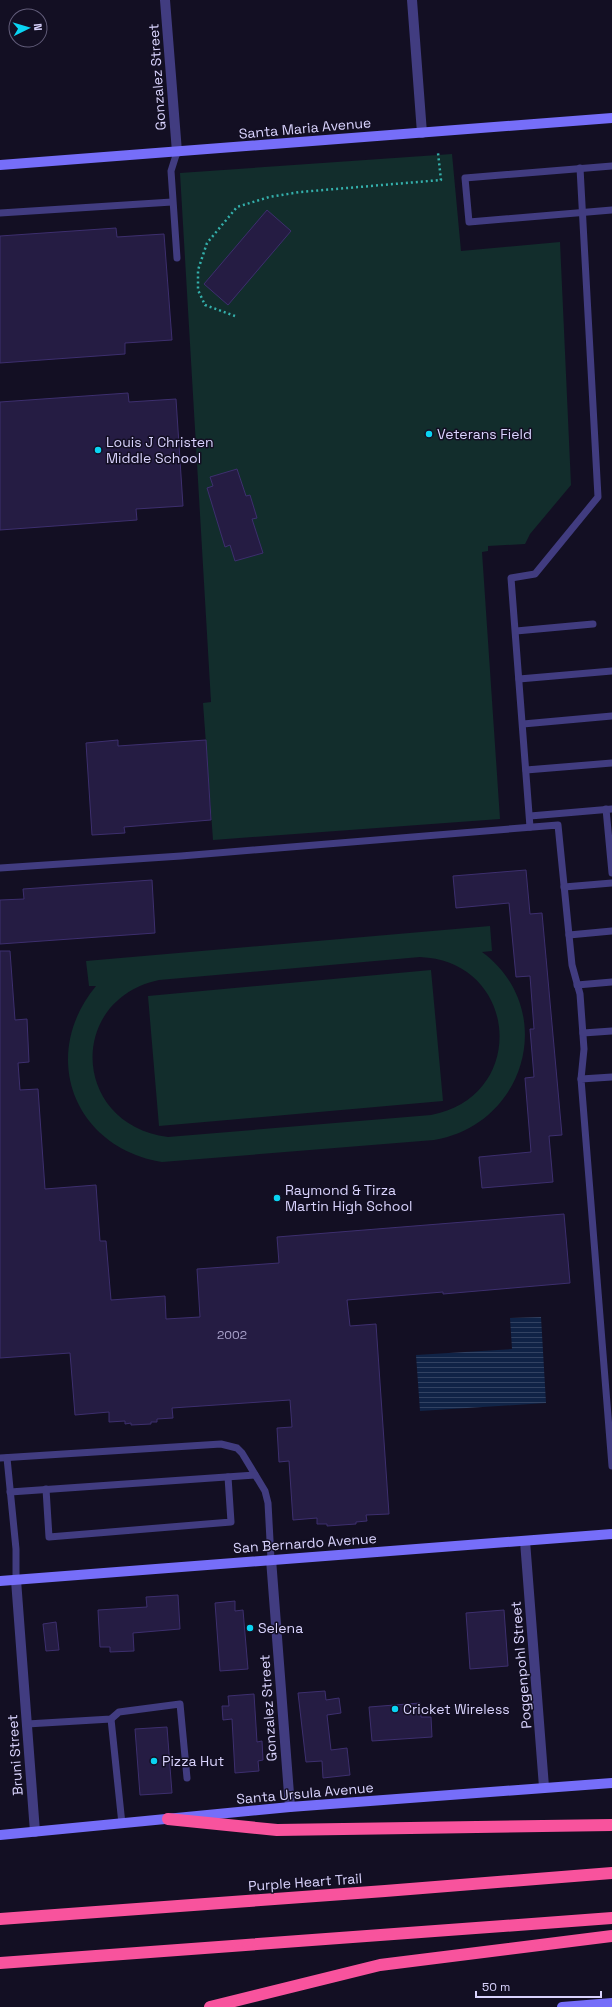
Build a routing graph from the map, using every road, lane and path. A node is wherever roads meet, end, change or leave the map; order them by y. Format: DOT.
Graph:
graph roads {
  1 [pos="165,0"];
  2 [pos="412,0"];
  3 [pos="612,118"];
  4 [pos="422,132"];
  5 [pos="177,152"];
  6 [pos="438,153"];
  7 [pos="0,166"];
  8 [pos="612,166"];
  9 [pos="580,168"];
  10 [pos="172,202"];
  11 [pos="612,210"];
  12 [pos="584,212"];
  13 [pos="0,213"];
  14 [pos="176,258"];
  15 [pos="235,316"];
  16 [pos="593,624"];
  17 [pos="516,631"];
  18 [pos="612,671"];
  19 [pos="519,679"];
  20 [pos="612,716"];
  21 [pos="522,724"];
  22 [pos="612,762"];
  23 [pos="526,770"];
  24 [pos="609,809"];
  25 [pos="530,816"];
  26 [pos="530,827"];
  27 [pos="0,868"];
  28 [pos="612,873"];
  29 [pos="612,883"];
  30 [pos="564,887"];
  31 [pos="612,931"];
  32 [pos="569,935"];
  33 [pos="612,982"];
  34 [pos="577,985"];
  35 [pos="612,1031"];
  36 [pos="583,1034"];
  37 [pos="612,1077"];
  38 [pos="581,1079"];
  39 [pos="3,1458"];
  40 [pos="612,1466"];
  41 [pos="255,1475"];
  42 [pos="228,1477"];
  43 [pos="46,1490"];
  44 [pos="10,1492"];
  45 [pos="612,1534"];
  46 [pos="525,1541"];
  47 [pos="271,1559"];
  48 [pos="16,1580"];
  49 [pos="0,1582"];
  50 [pos="111,1719"];
  51 [pos="27,1724"];
  52 [pos="187,1778"];
  53 [pos="612,1783"];
  54 [pos="544,1787"];
  55 [pos="290,1807"];
  56 [pos="168,1819"];
  57 [pos="122,1824"];
  58 [pos="612,1825"];
  59 [pos="35,1832"];
  60 [pos="0,1835"];
  61 [pos="612,1873"];
  62 [pos="612,1918"];
  63 [pos="0,1919"];
  64 [pos="612,1936"];
  65 [pos="0,1963"];
  66 [pos="612,2003"];
  67 [pos="210,2007"];
  68 [pos="562,2007"];
  1 -- 5 [label="street, Gonzalez Street"];
  2 -- 4 [label="street"];
  3 -- 4 [label="main road, Santa Maria Avenue"];
  4 -- 5 [label="main road, Santa Maria Avenue"];
  5 -- 7 [label="main road, Santa Maria Avenue"];
  5 -- 10 [label="lane"];
  6 -- 15 [label="path"];
  8 -- 9 [label="lane"];
  9 -- 12 [label="lane"];
  9 -- 12 [label="lane"];
  10 -- 13 [label="lane"];
  10 -- 14 [label="lane"];
  11 -- 12 [label="lane"];
  12 -- 17 [label="lane"];
  16 -- 17 [label="lane"];
  17 -- 19 [label="lane"];
  18 -- 19 [label="lane"];
  19 -- 21 [label="lane"];
  20 -- 21 [label="lane"];
  21 -- 23 [label="lane"];
  22 -- 23 [label="lane"];
  23 -- 25 [label="lane"];
  24 -- 25 [label="lane"];
  24 -- 28 [label="lane"];
  25 -- 26 [label="lane"];
  26 -- 27 [label="lane"];
  26 -- 30 [label="lane"];
  29 -- 30 [label="lane"];
  30 -- 32 [label="lane"];
  31 -- 32 [label="lane"];
  32 -- 34 [label="lane"];
  33 -- 34 [label="lane"];
  34 -- 36 [label="lane"];
  35 -- 36 [label="lane"];
  36 -- 38 [label="lane"];
  37 -- 38 [label="lane"];
  38 -- 40 [label="lane"];
  39 -- 41 [label="lane"];
  39 -- 44 [label="lane"];
  41 -- 42 [label="lane"];
  41 -- 47 [label="lane"];
  42 -- 43 [label="lane"];
  42 -- 43 [label="lane"];
  43 -- 44 [label="lane"];
  44 -- 48 [label="lane"];
  45 -- 46 [label="main road, San Bernardo Avenue"];
  46 -- 47 [label="main road, San Bernardo Avenue"];
  46 -- 54 [label="street, Poggenpohl Street"];
  47 -- 48 [label="main road, San Bernardo Avenue"];
  47 -- 55 [label="street, Gonzalez Street"];
  48 -- 49 [label="main road, San Bernardo Avenue"];
  48 -- 51 [label="street, Bruni Street"];
  50 -- 51 [label="lane"];
  50 -- 52 [label="lane"];
  50 -- 57 [label="lane"];
  51 -- 59 [label="street, Bruni Street"];
  53 -- 54 [label="main road, Santa Ursula Avenue"];
  54 -- 55 [label="main road, Santa Ursula Avenue"];
  55 -- 56 [label="main road, Santa Ursula Avenue"];
  56 -- 57 [label="main road, Santa Ursula Avenue"];
  56 -- 58 [label="highway"];
  57 -- 59 [label="main road, Santa Ursula Avenue"];
  59 -- 60 [label="main road, Santa Ursula Avenue"];
  61 -- 63 [label="highway, Purple Heart Trail"];
  62 -- 65 [label="highway"];
  64 -- 67 [label="highway"];
  66 -- 68 [label="main road"];
}
